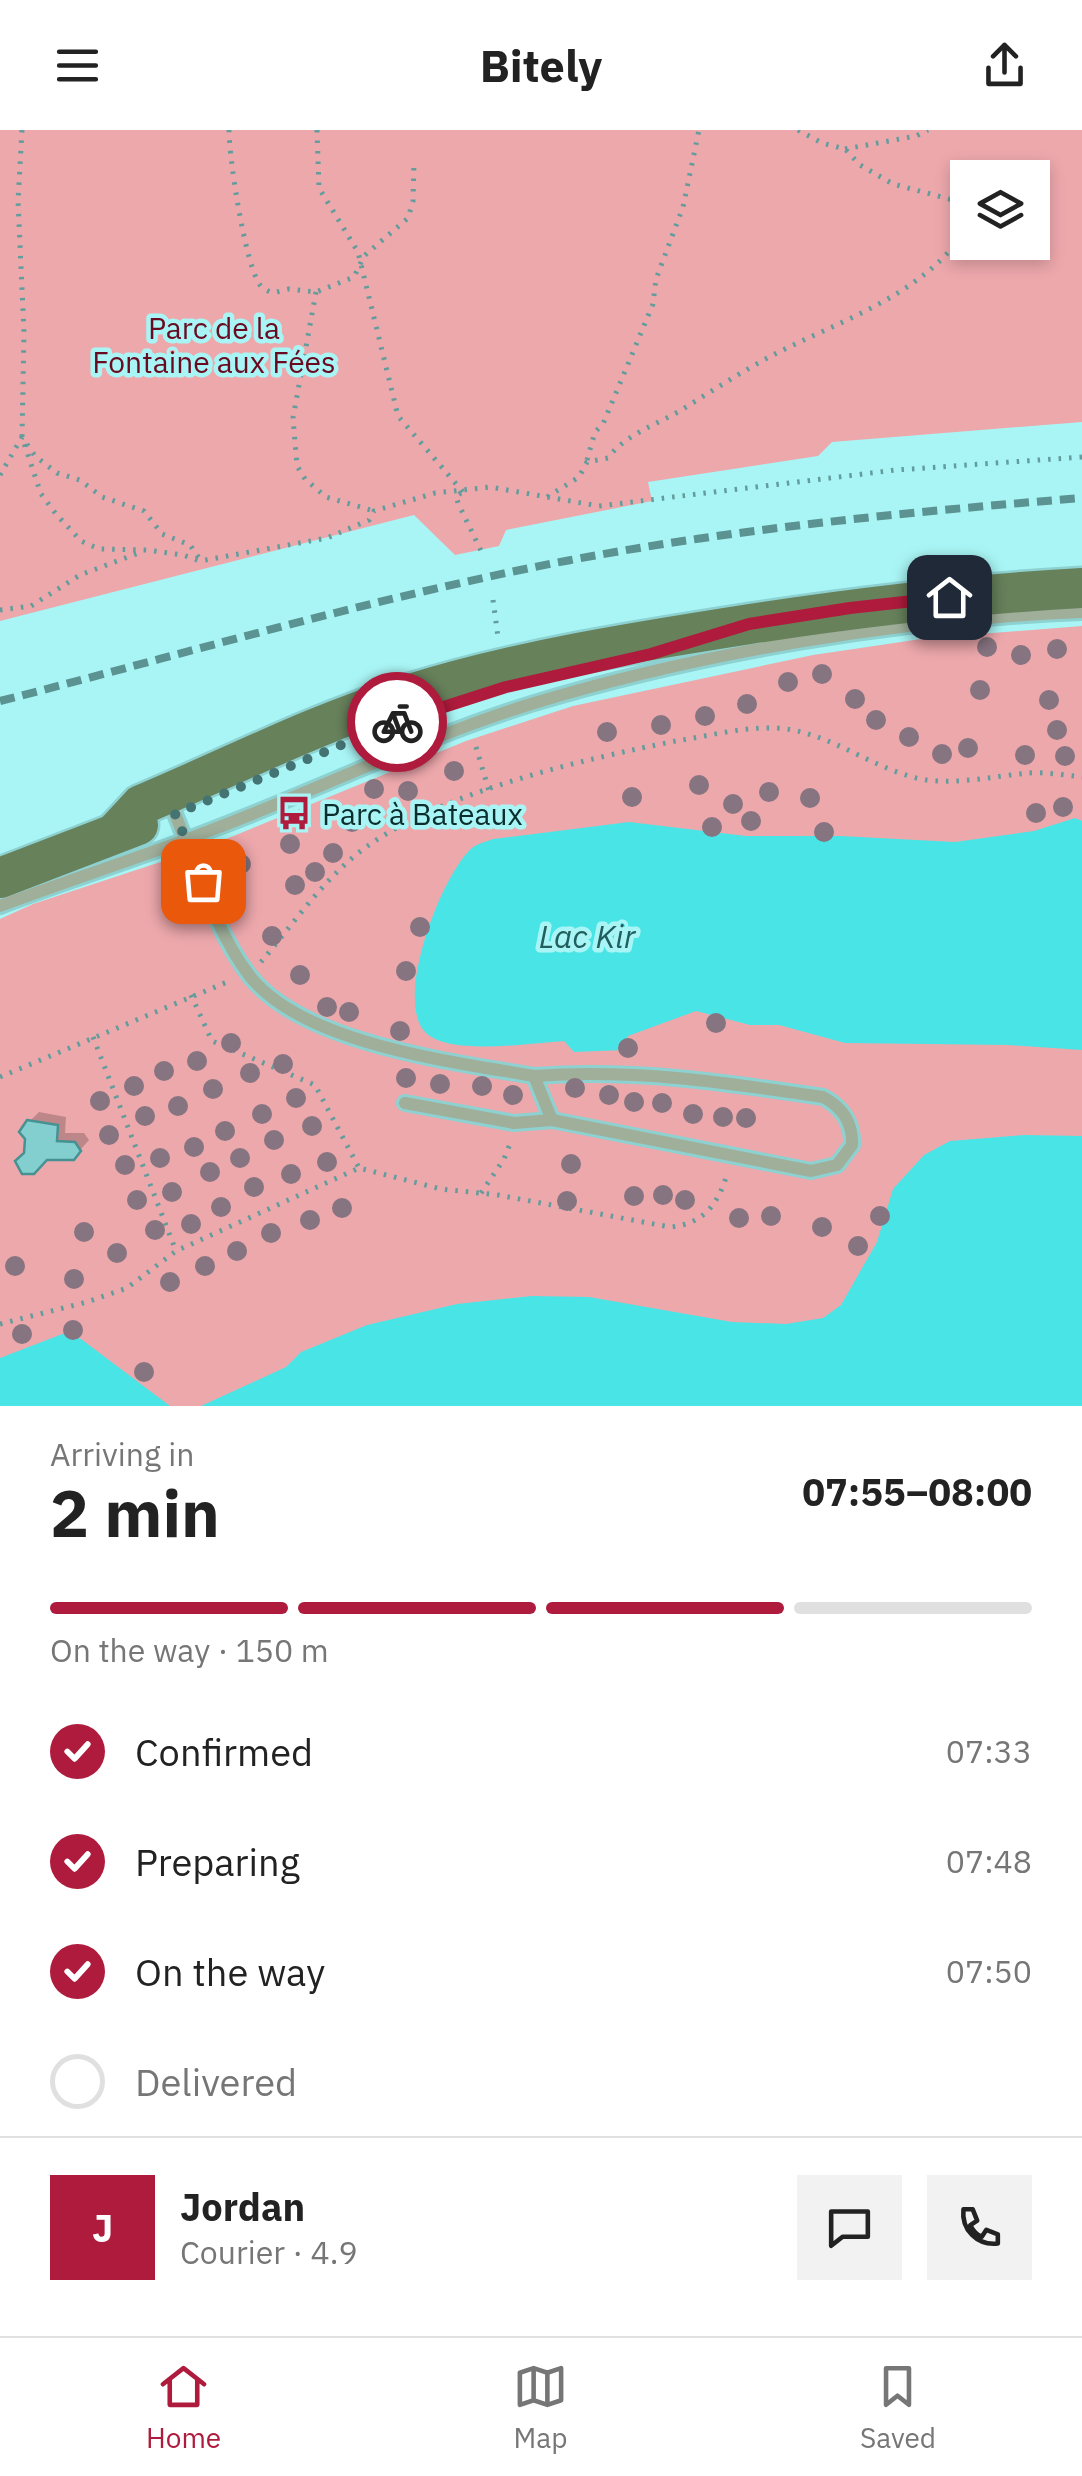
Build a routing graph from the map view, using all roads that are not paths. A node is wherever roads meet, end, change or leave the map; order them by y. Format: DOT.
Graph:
graph roads {
  1 [pos="1082,588"];
  2 [pos="1082,612"];
  3 [pos="749,624"];
  4 [pos="326,726"];
  5 [pos="180,827"];
  6 [pos="116,832"];
  7 [pos="0,878"];
  8 [pos="0,906"];
  9 [pos="534,1076"];
  10 [pos="404,1102"];
  11 [pos="552,1120"];
  1 -- 3 [label="main road"];
  2 -- 5 [label="lane"];
  3 -- 4 [label="main road"];
  3 -- 5 [label="main road"];
  4 -- 5 [label="main road"];
  4 -- 6 [label="main road"];
  5 -- 6 [label="main road"];
  5 -- 8 [label="lane"];
  5 -- 9 [label="lane"];
  6 -- 7 [label="main road"];
  9 -- 11 [label="lane"];
  9 -- 11 [label="lane"];
  10 -- 11 [label="lane"];
}
